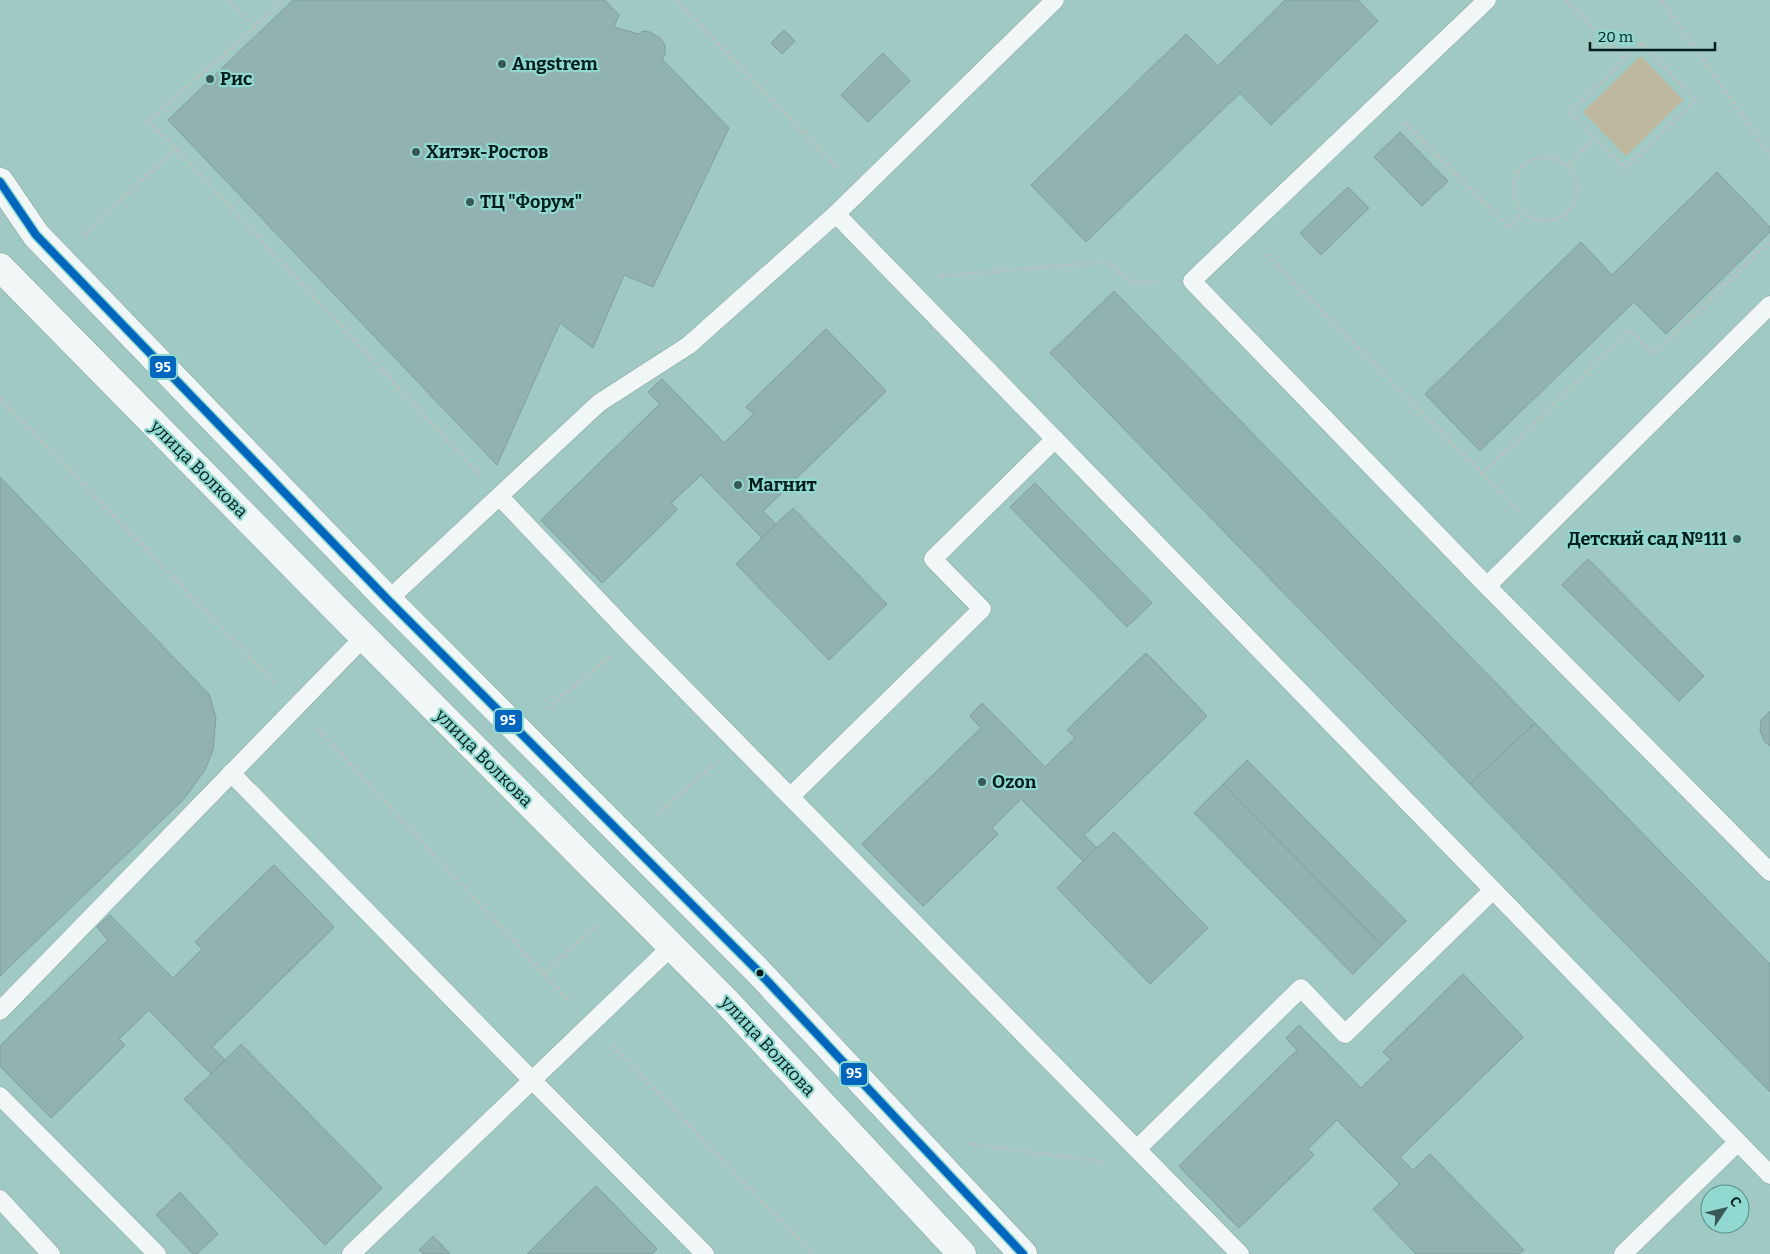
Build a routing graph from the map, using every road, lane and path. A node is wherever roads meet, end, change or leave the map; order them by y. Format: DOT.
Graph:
graph roads {
  1 [pos="228,0"];
  2 [pos="282,0"];
  3 [pos="676,0"];
  4 [pos="1055,0"];
  5 [pos="1487,0"];
  6 [pos="1565,0"];
  7 [pos="1662,0"];
  8 [pos="255,26"];
  9 [pos="1624,60"];
  10 [pos="1383,100"];
  11 [pos="1594,138"];
  12 [pos="176,149"];
  13 [pos="1770,155"];
  14 [pos="1567,166"];
  15 [pos="0,182"];
  16 [pos="860,191"];
  17 [pos="1524,212"];
  18 [pos="836,214"];
  19 [pos="1244,232"];
  20 [pos="78,240"];
  21 [pos="1770,241"];
  22 [pos="0,267"];
  23 [pos="900,280"];
  24 [pos="1192,281"];
  25 [pos="1769,308"];
  26 [pos="1055,439"];
  27 [pos="1482,474"];
  28 [pos="500,497"];
  29 [pos="1540,533"];
  30 [pos="1488,586"];
  31 [pos="388,600"];
  32 [pos="364,637"];
  33 [pos="633,637"];
  34 [pos="543,712"];
  35 [pos="738,743"];
  36 [pos="231,773"];
  37 [pos="791,796"];
  38 [pos="654,818"];
  39 [pos="1770,872"];
  40 [pos="1493,890"];
  41 [pos="623,899"];
  42 [pos="671,947"];
  43 [pos="0,1011"];
  44 [pos="591,1024"];
  45 [pos="532,1080"];
  46 [pos="0,1096"];
  47 [pos="1738,1142"];
  48 [pos="965,1144"];
  49 [pos="1137,1149"];
  50 [pos="1157,1168"];
  51 [pos="1770,1175"];
  52 [pos="0,1199"];
  53 [pos="51,1254"];
  54 [pos="157,1254"];
  55 [pos="351,1254"];
  56 [pos="705,1254"];
  57 [pos="813,1254"];
  58 [pos="962,1254"];
  59 [pos="1022,1254"];
  60 [pos="1240,1254"];
  61 [pos="1624,1254"];
  1 -- 8 [label="path"];
  2 -- 8 [label="path"];
  3 -- 16 [label="path"];
  4 -- 16 [label="lane"];
  5 -- 10 [label="lane"];
  6 -- 9 [label="path"];
  7 -- 13 [label="path"];
  8 -- 12 [label="path"];
  9 -- 11 [label="path"];
  9 -- 11 [label="path"];
  10 -- 17 [label="path"];
  10 -- 19 [label="lane"];
  11 -- 14 [label="path"];
  12 -- 20 [label="path"];
  12 -- 28 [label="path"];
  14 -- 17 [label="path"];
  14 -- 17 [label="path"];
  15 -- 31 [label="main road"];
  16 -- 18 [label="lane"];
  18 -- 23 [label="lane"];
  18 -- 28 [label="lane"];
  19 -- 24 [label="lane"];
  19 -- 27 [label="path"];
  21 -- 27 [label="path"];
  22 -- 32 [label="main road, улица Волкова"];
  23 -- 24 [label="path"];
  23 -- 26 [label="lane"];
  24 -- 30 [label="lane"];
  25 -- 29 [label="lane"];
  26 -- 37 [label="lane"];
  26 -- 40 [label="lane"];
  27 -- 29 [label="path"];
  28 -- 31 [label="lane"];
  28 -- 33 [label="lane"];
  29 -- 30 [label="lane"];
  30 -- 39 [label="lane"];
  31 -- 59 [label="main road"];
  32 -- 36 [label="lane"];
  32 -- 41 [label="main road, улица Волкова"];
  33 -- 34 [label="path"];
  33 -- 35 [label="lane"];
  35 -- 37 [label="lane"];
  35 -- 38 [label="path"];
  36 -- 43 [label="lane"];
  36 -- 45 [label="lane"];
  37 -- 49 [label="lane"];
  40 -- 47 [label="lane"];
  40 -- 49 [label="lane"];
  41 -- 42 [label="main road, улица Волкова"];
  41 -- 44 [label="path"];
  42 -- 44 [label="lane"];
  42 -- 58 [label="main road, улица Волкова"];
  44 -- 45 [label="lane"];
  44 -- 57 [label="path"];
  45 -- 55 [label="lane"];
  45 -- 56 [label="lane"];
  46 -- 54 [label="lane"];
  47 -- 51 [label="lane"];
  47 -- 61 [label="lane"];
  48 -- 50 [label="path"];
  49 -- 50 [label="lane"];
  50 -- 60 [label="lane"];
  52 -- 53 [label="lane"];
}
